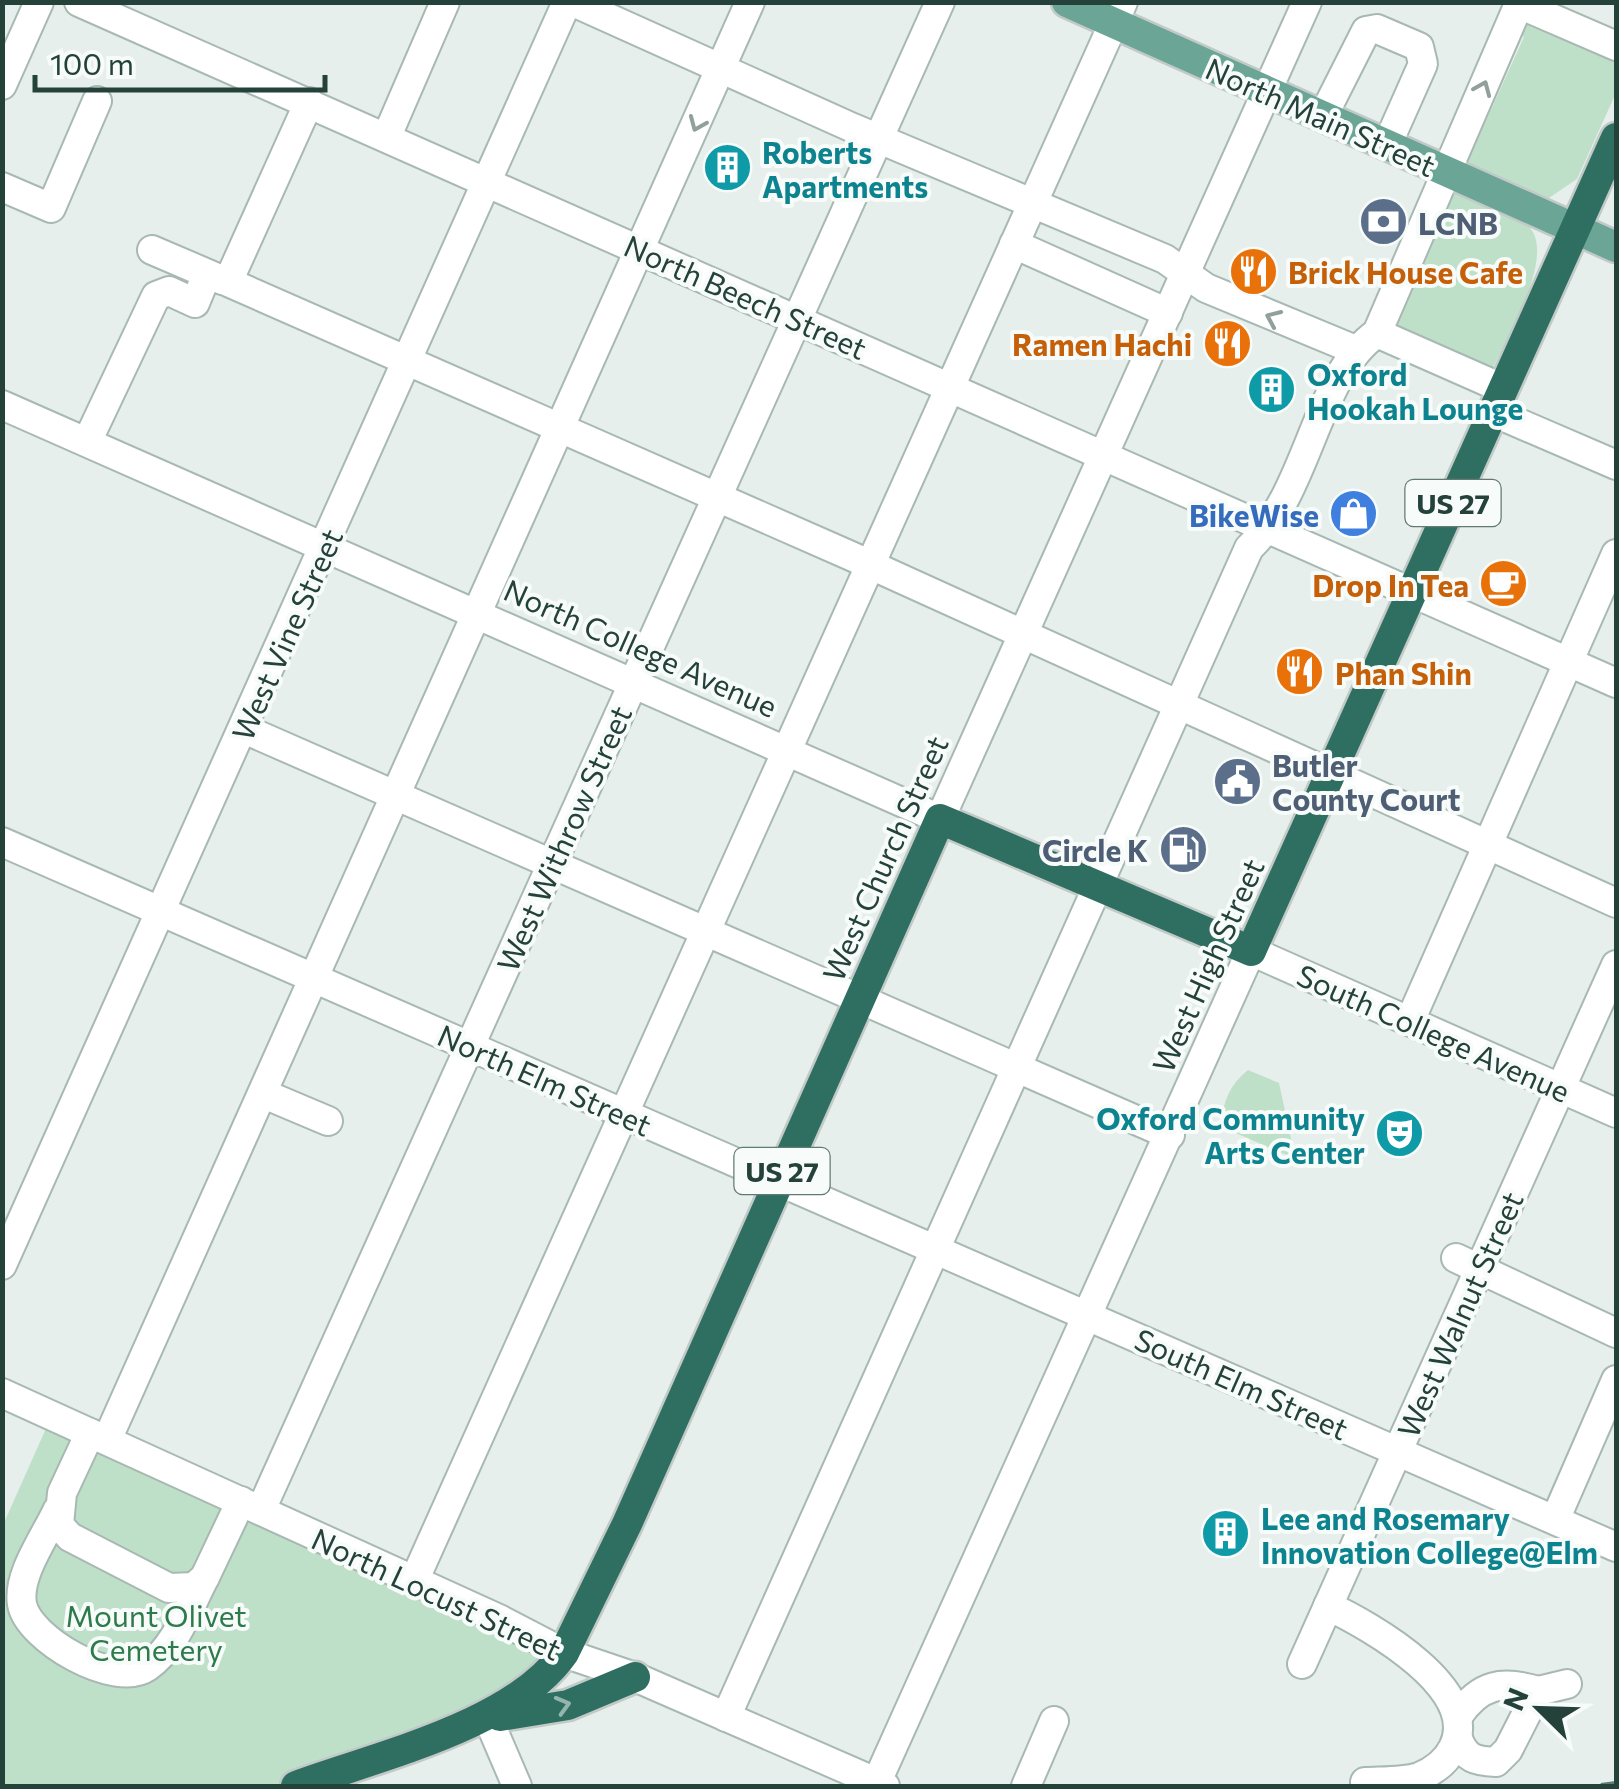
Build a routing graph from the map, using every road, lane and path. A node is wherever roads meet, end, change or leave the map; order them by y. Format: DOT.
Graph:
graph roads {
  1 [pos="40,2"];
  2 [pos="79,2"];
  3 [pos="445,2"];
  4 [pos="570,2"];
  5 [pos="750,2"];
  6 [pos="940,2"];
  7 [pos="1067,2"];
  8 [pos="1307,2"];
  9 [pos="1518,3"];
  10 [pos="1118,13"];
  11 [pos="1616,46"];
  12 [pos="720,70"];
  13 [pos="2,85"];
  14 [pos="1268,92"];
  15 [pos="97,101"];
  16 [pos="309,102"];
  17 [pos="1323,116"];
  18 [pos="387,136"];
  19 [pos="1616,138"];
  20 [pos="878,139"];
  21 [pos="1388,145"];
  22 [pos="1447,172"];
  23 [pos="490,181"];
  24 [pos="2,187"];
  25 [pos="1032,201"];
  26 [pos="1576,229"];
  27 [pos="1014,244"];
  28 [pos="1616,247"];
  29 [pos="152,250"];
  30 [pos="642,250"];
  31 [pos="218,278"];
  32 [pos="1196,280"];
  33 [pos="1168,313"];
  34 [pos="797,318"];
  35 [pos="1376,333"];
  36 [pos="1353,349"];
  37 [pos="406,361"];
  38 [pos="952,387"];
  39 [pos="1498,401"];
  40 [pos="2,405"];
  41 [pos="561,431"];
  42 [pos="87,442"];
  43 [pos="1105,454"];
  44 [pos="1616,464"];
  45 [pos="715,499"];
  46 [pos="1268,530"];
  47 [pos="326,544"];
  48 [pos="1616,554"];
  49 [pos="872,568"];
  50 [pos="1412,593"];
  51 [pos="478,612"];
  52 [pos="1024,634"];
  53 [pos="1571,664"];
  54 [pos="632,682"];
  55 [pos="1616,684"];
  56 [pos="1179,706"];
  57 [pos="244,729"];
  58 [pos="789,751"];
  59 [pos="1330,774"];
  60 [pos="397,796"];
  61 [pos="940,819"];
  62 [pos="2,842"];
  63 [pos="1488,848"];
  64 [pos="552,863"];
  65 [pos="1101,884"];
  66 [pos="1616,903"];
  67 [pos="163,912"];
  68 [pos="705,931"];
  69 [pos="1251,951"];
  70 [pos="1616,965"];
  71 [pos="316,979"];
  72 [pos="858,1000"];
  73 [pos="1410,1021"];
  74 [pos="470,1046"];
  75 [pos="1016,1068"];
  76 [pos="1560,1088"];
  77 [pos="264,1094"];
  78 [pos="1616,1113"];
  79 [pos="623,1114"];
  80 [pos="328,1121"];
  81 [pos="1170,1135"];
  82 [pos="778,1179"];
  83 [pos="936,1249"];
  84 [pos="1467,1264"];
  85 [pos="2,1265"];
  86 [pos="1087,1316"];
  87 [pos="1616,1333"];
  88 [pos="1616,1380"];
  89 [pos="2,1393"];
  90 [pos="99,1437"];
  91 [pos="1397,1452"];
  92 [pos="251,1506"];
  93 [pos="57,1511"];
  94 [pos="1554,1520"];
  95 [pos="1616,1547"];
  96 [pos="205,1577"];
  97 [pos="414,1581"];
  98 [pos="1328,1606"];
  99 [pos="564,1653"];
  100 [pos="1302,1664"];
  101 [pos="636,1677"];
  102 [pos="1567,1684"];
  103 [pos="1538,1691"];
  104 [pos="487,1716"];
  105 [pos="726,1717"];
  106 [pos="1054,1720"];
  107 [pos="1458,1727"];
  108 [pos="1366,1782"];
  109 [pos="879,1785"];
  110 [pos="296,1786"];
  111 [pos="518,1786"];
  112 [pos="1026,1786"];
  1 -- 13 [label="street"];
  2 -- 16 [label="street, North Beech Street"];
  3 -- 18 [label="street"];
  4 -- 12 [label="street"];
  4 -- 23 [label="street, West Vine Street"];
  5 -- 12 [label="street"];
  6 -- 20 [label="street, West Withrow Street"];
  7 -- 10 [label="main road, North Main Street"];
  8 -- 14 [label="street, West Church Street"];
  9 -- 11 [label="street"];
  22 -- 9 [label="street, one-way"];
  10 -- 14 [label="main road, North Main Street"];
  10 -- 25 [label="street"];
  12 -- 20 [label="street"];
  12 -- 30 [label="street, one-way"];
  14 -- 17 [label="main road, North Main Street"];
  14 -- 32 [label="street, West Church Street"];
  15 -- 24 [label="street"];
  16 -- 18 [label="street, North Beech Street"];
  16 -- 31 [label="street"];
  17 -- 21 [label="main road, North Main Street"];
  17 -- 21 [label="street"];
  18 -- 23 [label="street, North Beech Street"];
  19 -- 26 [label="highway, US 27"];
  20 -- 25 [label="street"];
  20 -- 34 [label="street, West Withrow Street"];
  21 -- 22 [label="main road, North Main Street"];
  22 -- 26 [label="main road, North Main Street"];
  22 -- 35 [label="street"];
  23 -- 30 [label="street, North Beech Street"];
  23 -- 37 [label="street, West Vine Street"];
  25 -- 27 [label="street"];
  25 -- 32 [label="street"];
  26 -- 28 [label="main road, North Main Street"];
  26 -- 39 [label="highway, West High Street / US 27"];
  27 -- 33 [label="street"];
  27 -- 38 [label="street"];
  29 -- 31 [label="street"];
  30 -- 34 [label="street, North Beech Street"];
  30 -- 41 [label="street"];
  31 -- 37 [label="street"];
  31 -- 42 [label="street"];
  32 -- 33 [label="street, West Church Street"];
  36 -- 32 [label="street, one-way"];
  33 -- 43 [label="street, West Church Street"];
  34 -- 38 [label="street, North Beech Street"];
  34 -- 45 [label="street, West Withrow Street"];
  35 -- 36 [label="street"];
  35 -- 39 [label="street"];
  36 -- 46 [label="street"];
  37 -- 41 [label="street"];
  37 -- 47 [label="street, West Vine Street"];
  38 -- 43 [label="street, North Beech Street"];
  38 -- 49 [label="street"];
  39 -- 44 [label="street"];
  39 -- 50 [label="highway, West High Street / US 27"];
  40 -- 42 [label="street, North College Avenue"];
  41 -- 45 [label="street"];
  41 -- 51 [label="street"];
  42 -- 47 [label="street, North College Avenue"];
  43 -- 46 [label="street, North Beech Street"];
  43 -- 52 [label="street, West Church Street"];
  45 -- 49 [label="street"];
  45 -- 54 [label="street, West Withrow Street"];
  46 -- 50 [label="street, North Beech Street"];
  46 -- 56 [label="street"];
  47 -- 51 [label="street, North College Avenue"];
  47 -- 57 [label="street, West Vine Street"];
  48 -- 53 [label="street"];
  49 -- 52 [label="street"];
  49 -- 58 [label="street"];
  50 -- 53 [label="street, North Beech Street"];
  50 -- 59 [label="highway, West High Street / US 27"];
  51 -- 54 [label="street, North College Avenue"];
  51 -- 60 [label="street"];
  52 -- 56 [label="street"];
  52 -- 61 [label="street, West Church Street"];
  53 -- 55 [label="street, North Beech Street"];
  53 -- 63 [label="street"];
  54 -- 58 [label="street, North College Avenue"];
  54 -- 64 [label="street, West Withrow Street"];
  56 -- 59 [label="street"];
  56 -- 65 [label="street"];
  57 -- 60 [label="street"];
  57 -- 67 [label="street, West Vine Street"];
  58 -- 61 [label="street, North College Avenue"];
  58 -- 68 [label="street"];
  59 -- 63 [label="street"];
  59 -- 69 [label="highway, West High Street / US 27"];
  60 -- 64 [label="street"];
  60 -- 71 [label="street"];
  61 -- 65 [label="highway, North College Avenue"];
  61 -- 72 [label="highway, West Church Street / US 27"];
  62 -- 67 [label="street, North Elm Street"];
  63 -- 66 [label="street"];
  63 -- 73 [label="street"];
  64 -- 68 [label="street"];
  64 -- 74 [label="street, West Withrow Street"];
  65 -- 69 [label="highway, North College Avenue"];
  65 -- 75 [label="street"];
  67 -- 71 [label="street, North Elm Street"];
  67 -- 85 [label="street, West Vine Street"];
  68 -- 72 [label="street"];
  68 -- 79 [label="street"];
  69 -- 73 [label="street, South College Avenue"];
  69 -- 81 [label="street, West High Street"];
  70 -- 76 [label="street, West Walnut Street"];
  71 -- 74 [label="street, North Elm Street"];
  71 -- 77 [label="street"];
  72 -- 75 [label="street"];
  72 -- 82 [label="highway, West Church Street / US 27"];
  73 -- 76 [label="street, South College Avenue"];
  74 -- 79 [label="street, North Elm Street"];
  74 -- 92 [label="street, West Withrow Street"];
  75 -- 81 [label="street"];
  75 -- 83 [label="street"];
  76 -- 78 [label="street, South College Avenue"];
  76 -- 84 [label="street, West Walnut Street"];
  77 -- 80 [label="street"];
  77 -- 90 [label="street"];
  79 -- 82 [label="street, North Elm Street"];
  79 -- 97 [label="street"];
  81 -- 86 [label="street, West High Street"];
  82 -- 83 [label="street, North Elm Street"];
  82 -- 99 [label="highway, West Church Street / US 27"];
  83 -- 86 [label="street, North Elm Street"];
  83 -- 105 [label="street"];
  84 -- 87 [label="street"];
  84 -- 91 [label="street, West Walnut Street"];
  86 -- 91 [label="street, South Elm Street"];
  86 -- 109 [label="street, West High Street"];
  88 -- 94 [label="street"];
  89 -- 90 [label="street, North Locust Street"];
  90 -- 92 [label="street, North Locust Street"];
  90 -- 93 [label="street"];
  91 -- 94 [label="street, South Elm Street"];
  91 -- 98 [label="street, West Walnut Street"];
  92 -- 96 [label="street, West Withrow Street"];
  92 -- 97 [label="street, North Locust Street"];
  93 -- 96 [label="street"];
  93 -- 96 [label="street, West Withrow Street"];
  94 -- 95 [label="street, South Elm Street"];
  97 -- 99 [label="street, North Locust Street"];
  98 -- 100 [label="street, West Walnut Street"];
  98 -- 107 [label="street"];
  99 -- 101 [label="street, North Locust Street"];
  99 -- 104 [label="highway, US 27"];
  104 -- 101 [label="highway, one-way"];
  101 -- 105 [label="street, North Locust Street"];
  102 -- 103 [label="street"];
  103 -- 107 [label="street"];
  103 -- 107 [label="street"];
  104 -- 110 [label="highway, US 27"];
  104 -- 111 [label="street"];
  105 -- 109 [label="street, North Locust Street"];
  106 -- 112 [label="street"];
  107 -- 108 [label="street"];
}
